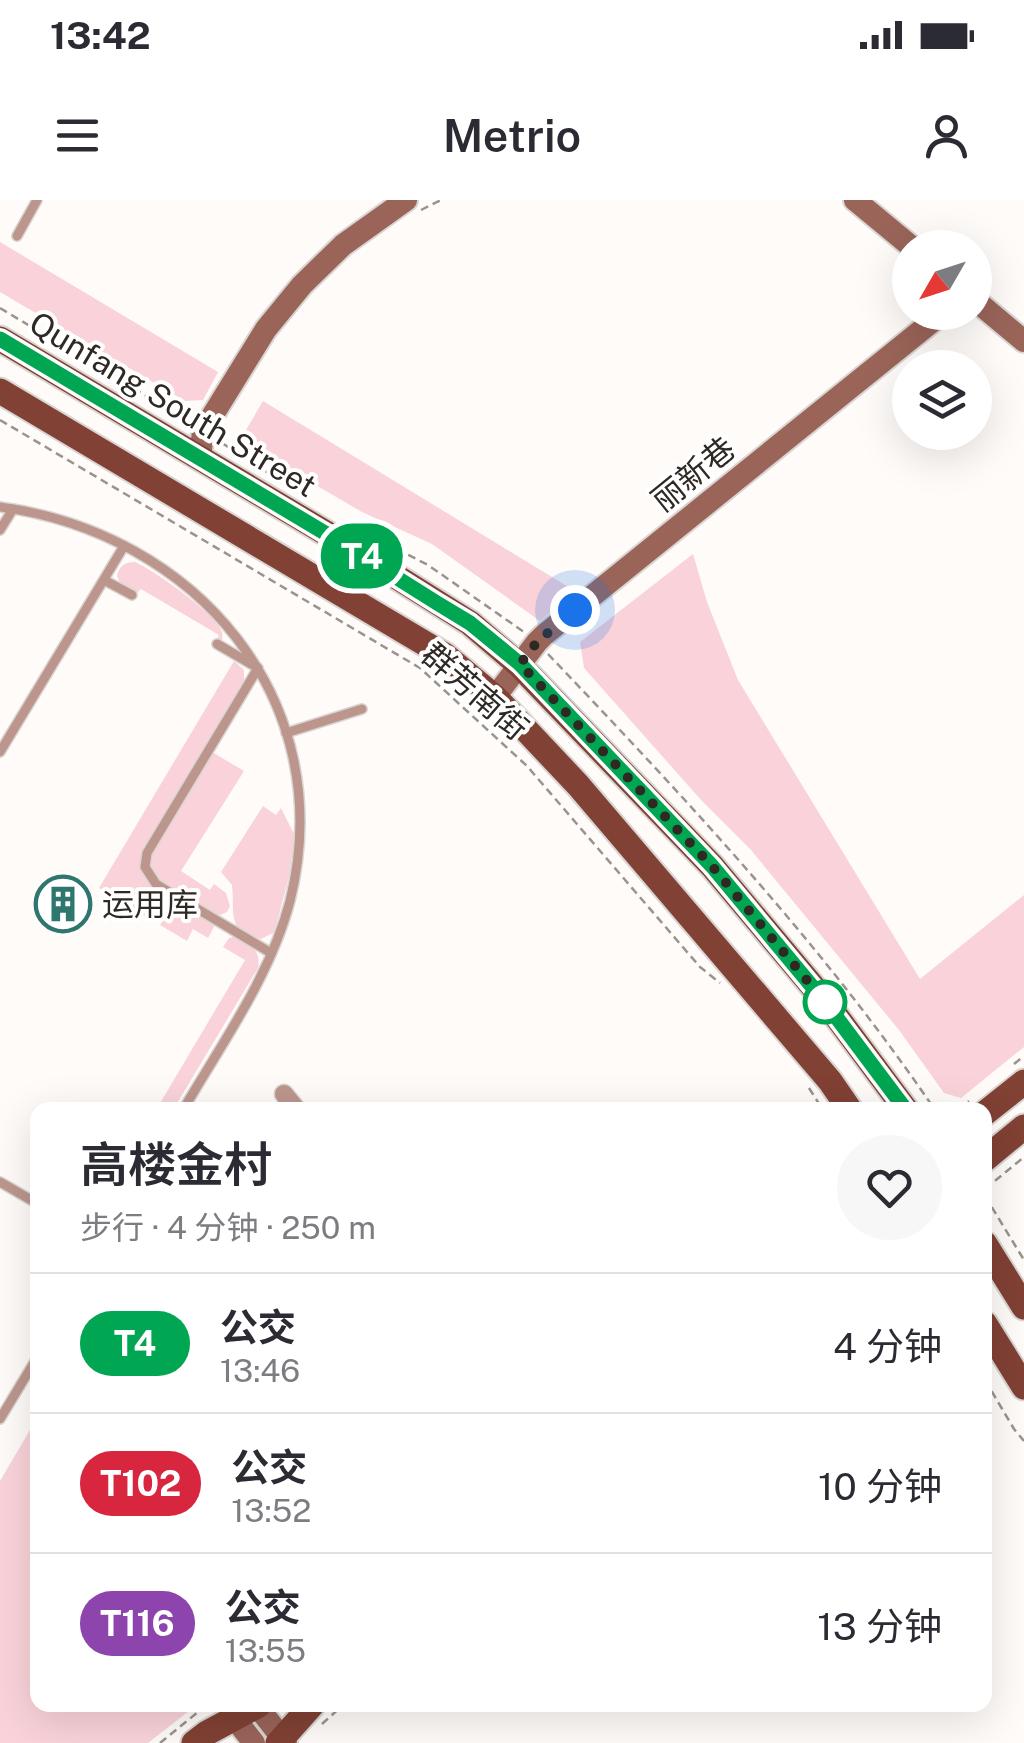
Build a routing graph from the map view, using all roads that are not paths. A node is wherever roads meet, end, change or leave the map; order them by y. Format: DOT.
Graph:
graph roads {
  1 [pos="37,200"];
  2 [pos="855,200"];
  3 [pos="405,203"];
  4 [pos="892,230"];
  5 [pos="17,236"];
  6 [pos="992,314"];
  7 [pos="922,330"];
  8 [pos="0,339"];
  9 [pos="1024,341"];
  10 [pos="0,390"];
  11 [pos="200,458"];
  12 [pos="0,507"];
  13 [pos="13,509"];
  14 [pos="0,530"];
  15 [pos="124,546"];
  16 [pos="104,580"];
  17 [pos="132,595"];
  18 [pos="216,644"];
  19 [pos="520,664"];
  20 [pos="258,668"];
  21 [pos="494,697"];
  22 [pos="362,708"];
  23 [pos="286,733"];
  24 [pos="0,752"];
  25 [pos="272,954"];
  26 [pos="1024,1082"];
  27 [pos="284,1094"];
  28 [pos="188,1102"];
  29 [pos="290,1102"];
  30 [pos="844,1102"];
  31 [pos="900,1102"];
  32 [pos="992,1108"];
  33 [pos="1024,1127"];
  34 [pos="992,1153"];
  35 [pos="0,1182"];
  36 [pos="30,1199"];
  37 [pos="992,1255"];
  38 [pos="1024,1306"];
  39 [pos="992,1335"];
  40 [pos="30,1369"];
  41 [pos="1024,1387"];
  42 [pos="0,1420"];
  43 [pos="246,1712"];
  44 [pos="250,1712"];
  45 [pos="252,1712"];
  46 [pos="306,1712"];
  47 [pos="282,1742"];
  48 [pos="194,1743"];
  49 [pos="254,1743"];
  1 -- 5 [label="lane"];
  2 -- 4 [label="street"];
  3 -- 11 [label="street"];
  6 -- 9 [label="street"];
  7 -- 19 [label="street, 丽新巷"];
  8 -- 11 [label="main road, Qunfang South Street"];
  10 -- 21 [label="main road"];
  11 -- 19 [label="main road, Qunfang South Street"];
  12 -- 13 [label="lane"];
  13 -- 14 [label="lane"];
  13 -- 15 [label="lane"];
  15 -- 16 [label="lane"];
  15 -- 20 [label="lane"];
  16 -- 17 [label="lane"];
  16 -- 24 [label="lane"];
  18 -- 20 [label="lane"];
  19 -- 21 [label="street, 丽新巷"];
  19 -- 31 [label="main road, Qunfang South Street"];
  20 -- 23 [label="lane"];
  20 -- 25 [label="lane"];
  21 -- 30 [label="main road"];
  22 -- 23 [label="lane"];
  23 -- 25 [label="lane"];
  25 -- 28 [label="lane"];
  26 -- 32 [label="main road"];
  27 -- 29 [label="street"];
  33 -- 34 [label="main road"];
  35 -- 36 [label="lane"];
  37 -- 38 [label="main road"];
  39 -- 41 [label="main road"];
  40 -- 42 [label="lane"];
  43 -- 48 [label="main road"];
  44 -- 49 [label="street"];
  45 -- 47 [label="street"];
  46 -- 47 [label="main road"];
}
